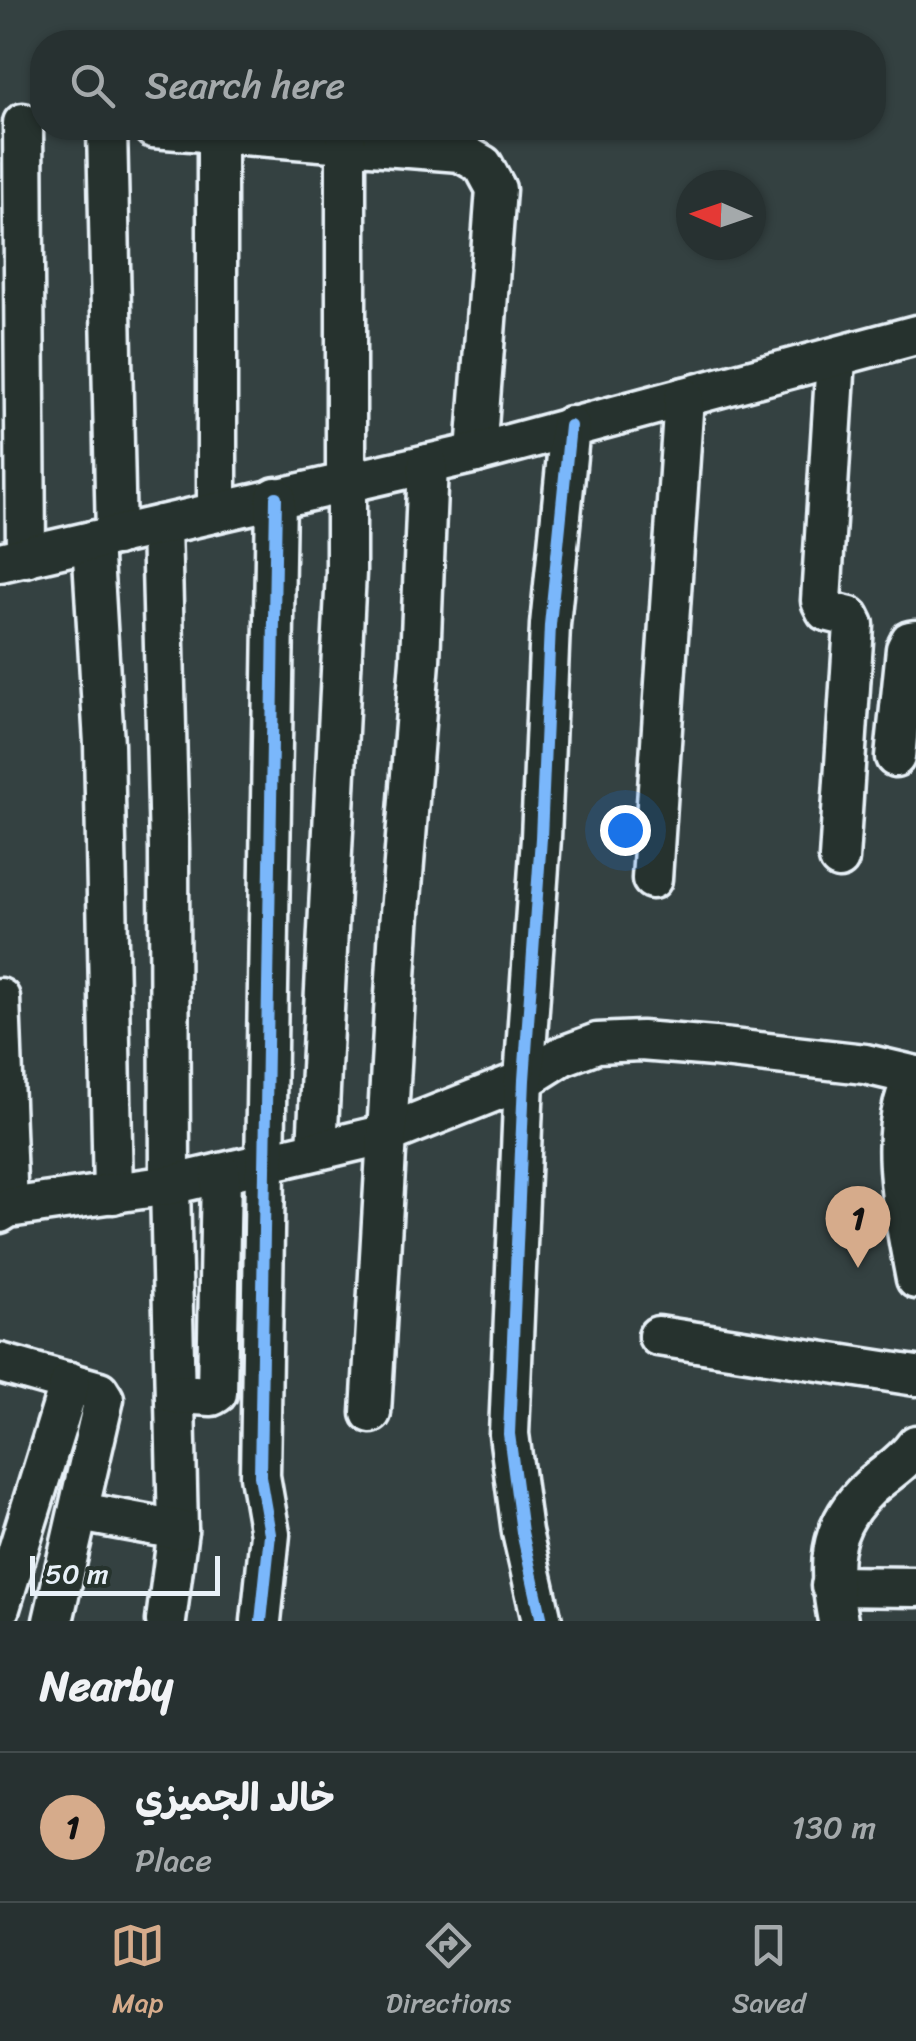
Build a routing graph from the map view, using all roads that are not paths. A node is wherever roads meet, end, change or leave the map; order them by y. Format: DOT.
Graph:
graph roads {
  1 [pos="22,123"];
  2 [pos="106,140"];
  3 [pos="216,140"];
  4 [pos="324,140"];
  5 [pos="346,142"];
  6 [pos="916,335"];
  7 [pos="836,358"];
  8 [pos="684,396"];
  9 [pos="570,426"];
  10 [pos="476,453"];
  11 [pos="428,464"];
  12 [pos="345,480"];
  13 [pos="276,496"];
  14 [pos="217,511"];
  15 [pos="161,525"];
  16 [pos="104,539"];
  17 [pos="13,559"];
  18 [pos="916,640"];
  19 [pos="845,736"];
  20 [pos="906,762"];
  21 [pos="838,859"];
  22 [pos="652,879"];
  23 [pos="0,998"];
  24 [pos="916,1076"];
  25 [pos="524,1080"];
  26 [pos="387,1134"];
  27 [pos="317,1149"];
  28 [pos="265,1162"];
  29 [pos="221,1173"];
  30 [pos="170,1185"];
  31 [pos="113,1194"];
  32 [pos="4,1211"];
  33 [pos="916,1279"];
  34 [pos="658,1336"];
  35 [pos="1,1365"];
  36 [pos="916,1376"];
  37 [pos="70,1382"];
  38 [pos="174,1394"];
  39 [pos="372,1413"];
  40 [pos="916,1445"];
  41 [pos="80,1512"];
  42 [pos="178,1530"];
  43 [pos="916,1587"];
  44 [pos="835,1603"];
  45 [pos="0,1608"];
  46 [pos="53,1621"];
  47 [pos="166,1621"];
  48 [pos="261,1621"];
  49 [pos="542,1621"];
  1 -- 17 [label="street"];
  2 -- 16 [label="street"];
  3 -- 14 [label="street"];
  4 -- 5 [label="street"];
  5 -- 10 [label="street"];
  5 -- 12 [label="street"];
  6 -- 7 [label="street"];
  7 -- 8 [label="street"];
  7 -- 19 [label="street"];
  8 -- 9 [label="street"];
  8 -- 22 [label="street"];
  9 -- 10 [label="street"];
  9 -- 25 [label="street"];
  10 -- 11 [label="street"];
  11 -- 12 [label="street"];
  11 -- 26 [label="street"];
  12 -- 13 [label="street"];
  12 -- 27 [label="street"];
  13 -- 14 [label="street"];
  13 -- 28 [label="street"];
  14 -- 15 [label="street"];
  15 -- 16 [label="street"];
  15 -- 30 [label="street"];
  16 -- 17 [label="street"];
  16 -- 31 [label="street"];
  18 -- 20 [label="street"];
  19 -- 20 [label="street"];
  19 -- 21 [label="street"];
  23 -- 32 [label="street"];
  24 -- 25 [label="street"];
  24 -- 33 [label="street"];
  25 -- 26 [label="street"];
  25 -- 49 [label="street"];
  26 -- 27 [label="street"];
  26 -- 39 [label="street"];
  27 -- 28 [label="street"];
  28 -- 29 [label="street"];
  28 -- 48 [label="street"];
  29 -- 30 [label="street"];
  29 -- 38 [label="street"];
  30 -- 31 [label="street"];
  30 -- 38 [label="street"];
  31 -- 32 [label="street"];
  34 -- 36 [label="street"];
  35 -- 37 [label="street"];
  37 -- 41 [label="street"];
  37 -- 45 [label="street"];
  38 -- 42 [label="street"];
  40 -- 44 [label="street"];
  41 -- 42 [label="street"];
  41 -- 46 [label="street"];
  42 -- 47 [label="street"];
  43 -- 44 [label="street"];
}
